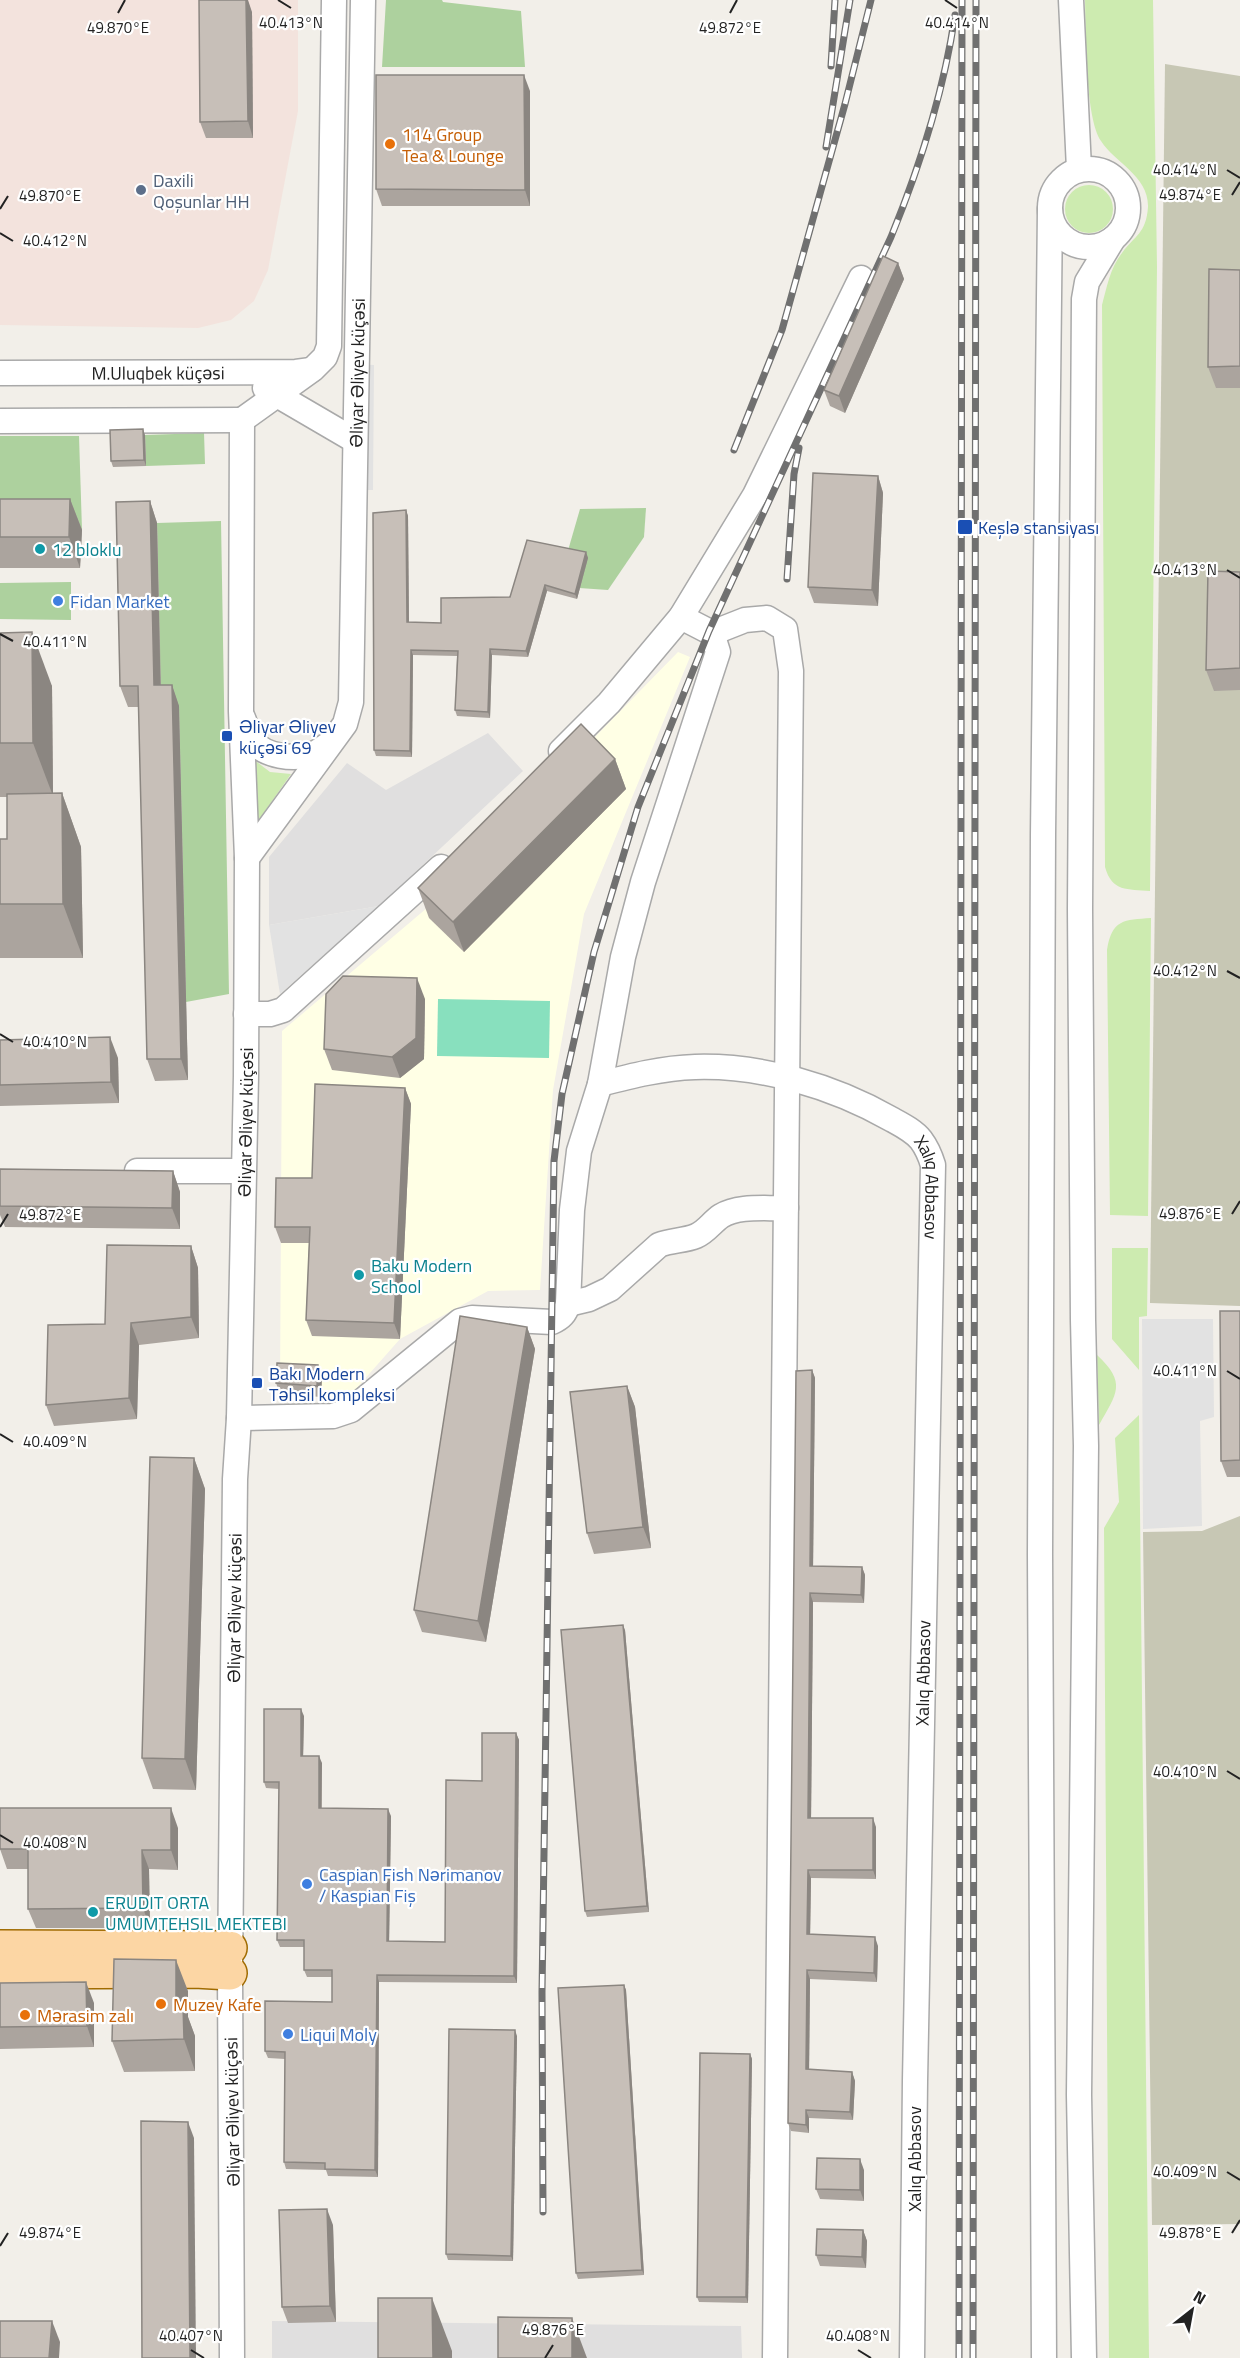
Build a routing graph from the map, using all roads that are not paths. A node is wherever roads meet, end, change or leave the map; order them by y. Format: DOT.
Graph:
graph roads {
  1 [pos="334,0"];
  2 [pos="363,0"];
  3 [pos="1071,0"];
  4 [pos="1079,170"];
  5 [pos="1050,209"];
  6 [pos="1113,240"];
  7 [pos="861,278"];
  8 [pos="313,369"];
  9 [pos="239,372"];
  10 [pos="0,373"];
  11 [pos="277,395"];
  12 [pos="242,420"];
  13 [pos="0,421"];
  14 [pos="354,440"];
  15 [pos="681,617"];
  16 [pos="712,633"];
  17 [pos="241,711"];
  18 [pos="332,742"];
  19 [pos="548,764"];
  20 [pos="456,853"];
  21 [pos="247,858"];
  22 [pos="246,1014"];
  23 [pos="788,1078"];
  24 [pos="600,1084"];
  25 [pos="116,1171"];
  26 [pos="243,1171"];
  27 [pos="786,1208"];
  28 [pos="568,1304"];
  29 [pos="239,1418"];
  30 [pos="0,1947"];
  31 [pos="230,1960"];
  32 [pos="0,1972"];
  33 [pos="232,2358"];
  34 [pos="776,2358"];
  35 [pos="912,2358"];
  36 [pos="1044,2358"];
  37 [pos="1084,2358"];
  1 -- 8 [label="street, Əliyar Əliyev küçəsi"];
  2 -- 14 [label="street, Əliyar Əliyev küçəsi"];
  3 -- 4 [label="street"];
  4 -- 5 [label="street"];
  4 -- 6 [label="street"];
  5 -- 6 [label="street"];
  5 -- 36 [label="street"];
  6 -- 37 [label="street"];
  7 -- 15 [label="street"];
  8 -- 9 [label="street, M.Uluqbek küçəsi"];
  8 -- 11 [label="street, Əliyar Əliyev küçəsi"];
  9 -- 10 [label="street, M.Uluqbek küçəsi"];
  9 -- 11 [label="street"];
  11 -- 12 [label="street, Əliyar Əliyev küçəsi"];
  11 -- 14 [label="street"];
  12 -- 13 [label="street"];
  12 -- 17 [label="street, Əliyar Əliyev küçəsi"];
  14 -- 18 [label="street, Əliyar Əliyev küçəsi"];
  15 -- 16 [label="street"];
  15 -- 19 [label="street"];
  16 -- 23 [label="street"];
  16 -- 24 [label="street"];
  17 -- 18 [label="street"];
  17 -- 21 [label="street, Əliyar Əliyev küçəsi"];
  18 -- 21 [label="street, Əliyar Əliyev küçəsi"];
  20 -- 22 [label="street"];
  21 -- 22 [label="street, Əliyar Əliyev küçəsi"];
  22 -- 26 [label="street, Əliyar Əliyev küçəsi"];
  23 -- 24 [label="street, Xalıq Abbasov"];
  23 -- 27 [label="street"];
  23 -- 35 [label="street, Xalıq Abbasov"];
  24 -- 28 [label="street"];
  25 -- 26 [label="street"];
  26 -- 29 [label="street, Əliyar Əliyev küçəsi"];
  27 -- 28 [label="street"];
  27 -- 34 [label="street"];
  28 -- 29 [label="street"];
  29 -- 31 [label="street, Əliyar Əliyev küçəsi"];
  30 -- 31 [label="main road"];
  31 -- 32 [label="main road"];
  31 -- 33 [label="street, Əliyar Əliyev küçəsi"];
}
